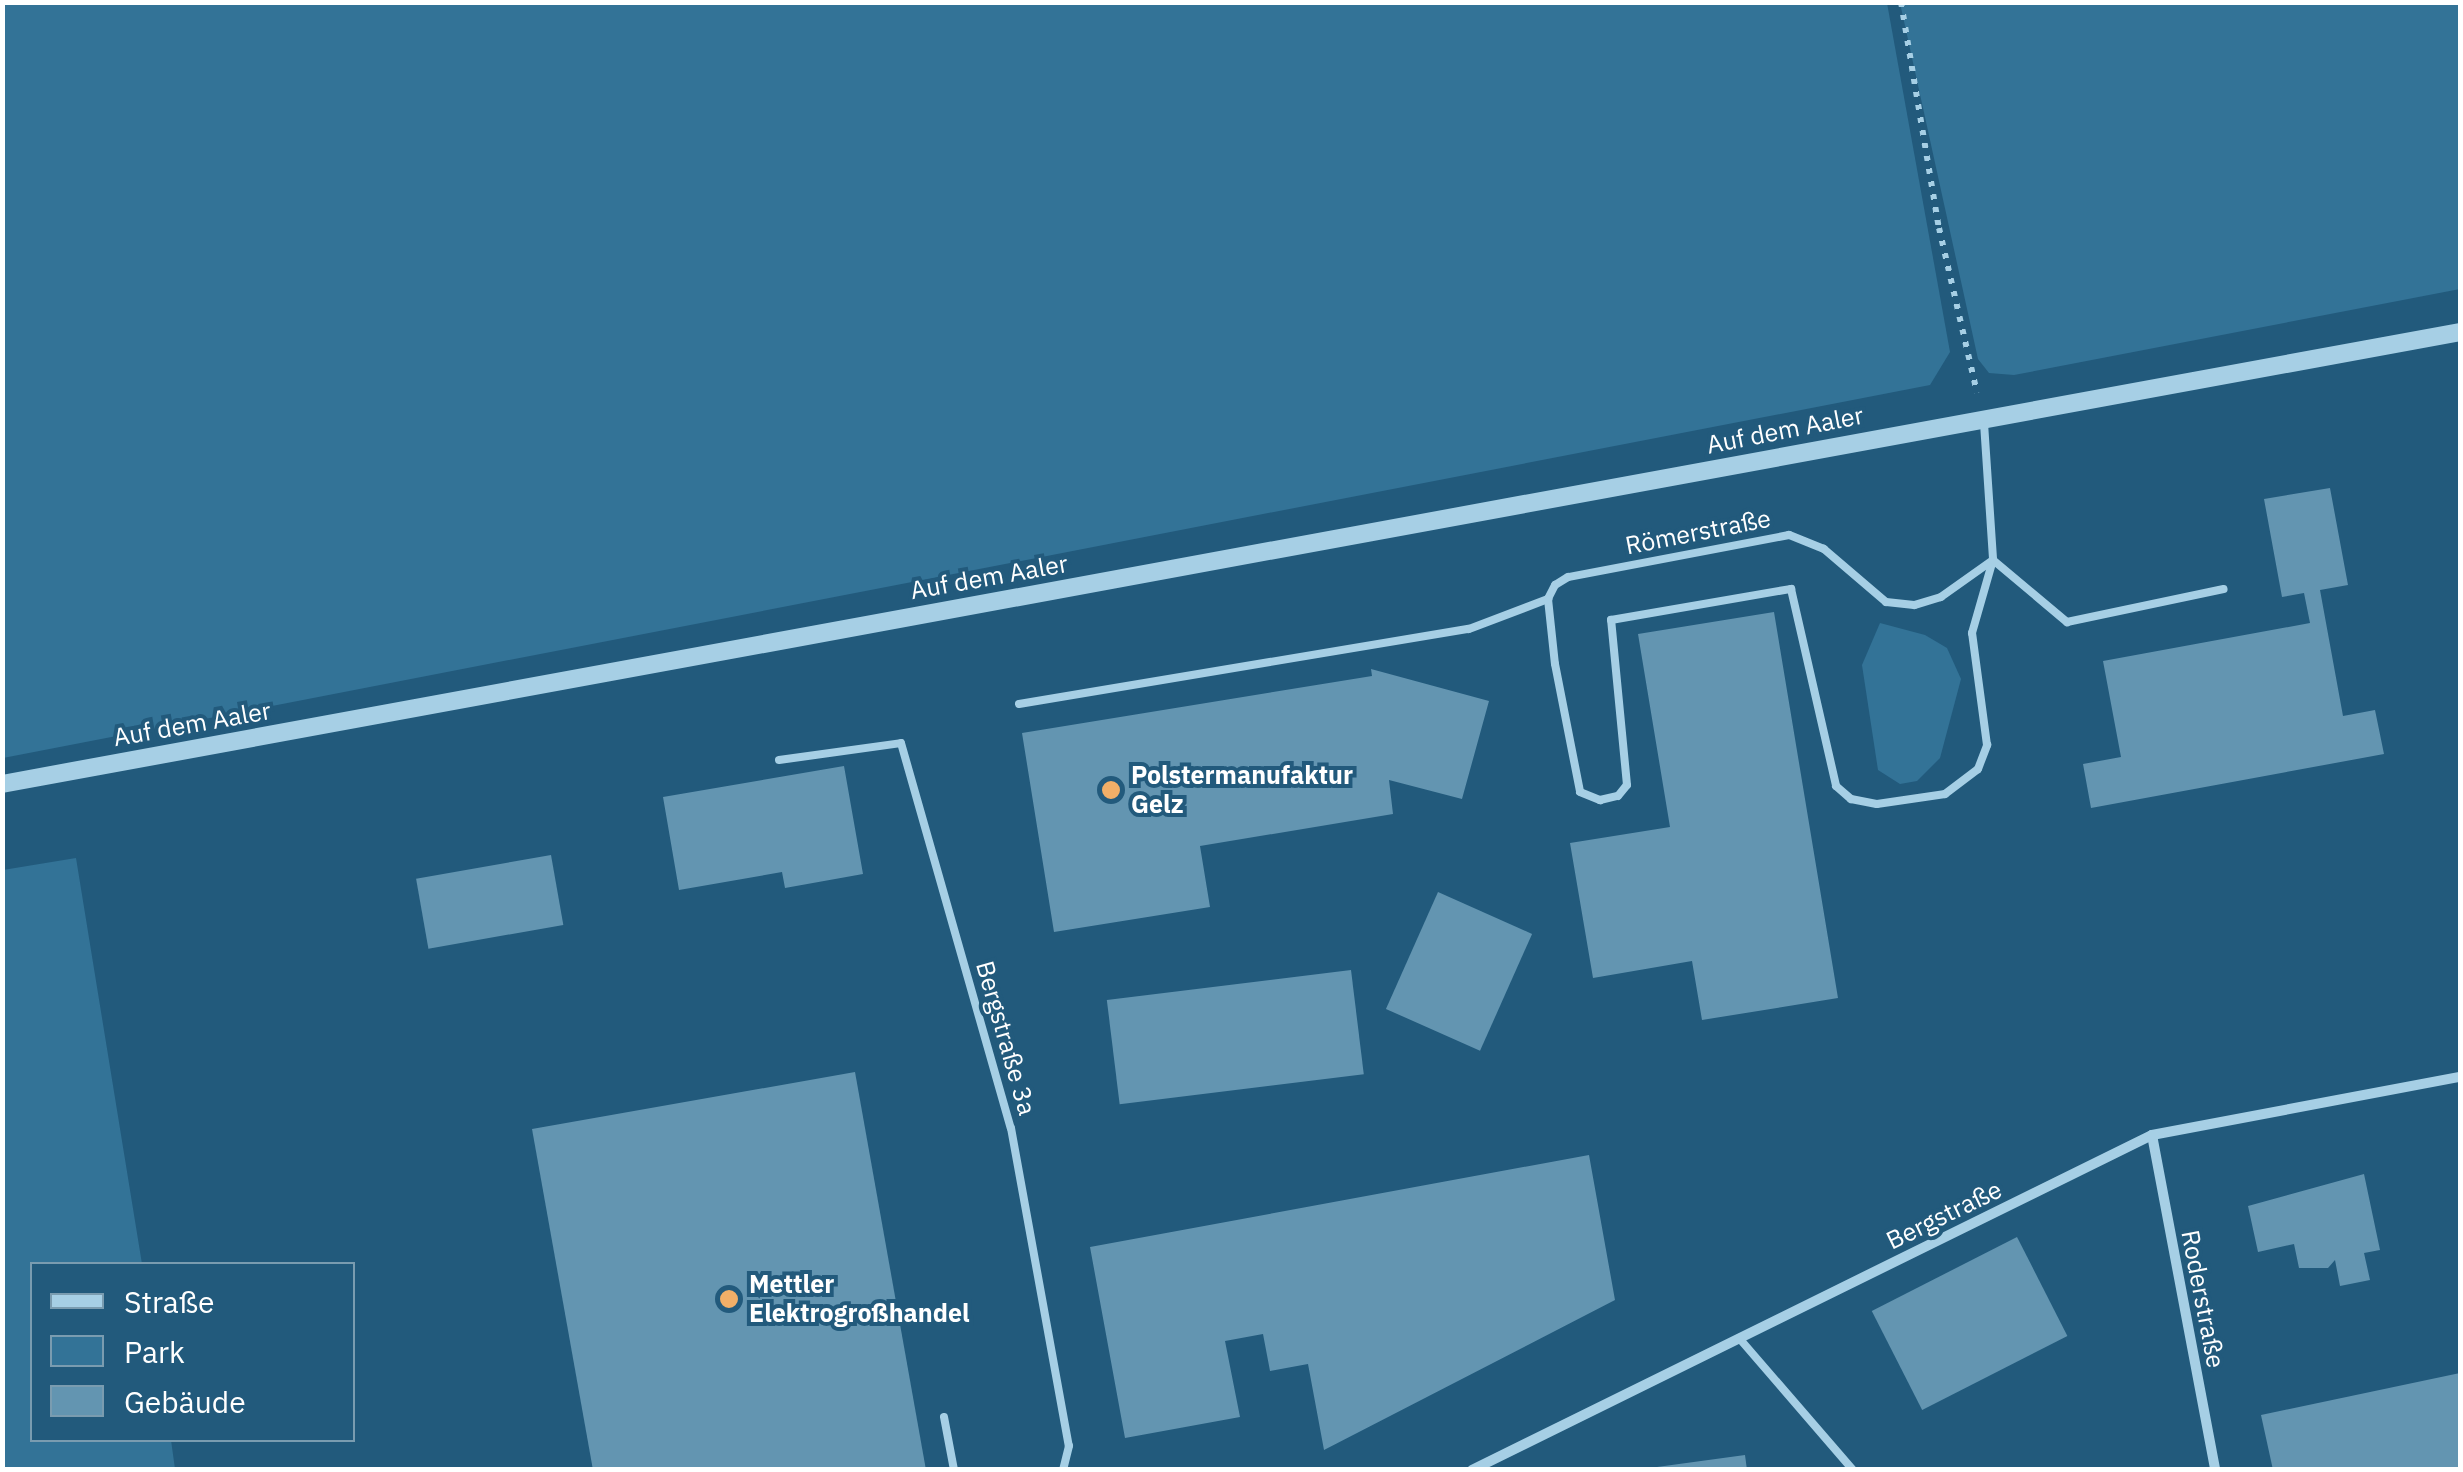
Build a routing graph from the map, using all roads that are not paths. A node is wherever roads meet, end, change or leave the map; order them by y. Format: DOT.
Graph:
graph roads {
  1 [pos="2460,332"];
  2 [pos="1983,418"];
  3 [pos="1993,560"];
  4 [pos="2224,590"];
  5 [pos="1548,599"];
  6 [pos="1019,704"];
  7 [pos="780,760"];
  8 [pos="2,784"];
  9 [pos="2460,1077"];
  10 [pos="2152,1135"];
  11 [pos="1739,1338"];
  12 [pos="944,1417"];
  13 [pos="954,1470"];
  14 [pos="1063,1470"];
  15 [pos="1472,1470"];
  16 [pos="1853,1470"];
  17 [pos="2215,1470"];
  1 -- 2 [label="street, Auf dem Aaler"];
  2 -- 3 [label="lane"];
  2 -- 8 [label="street, Auf dem Aaler"];
  3 -- 4 [label="lane"];
  3 -- 5 [label="lane, Römerstraße"];
  3 -- 5 [label="lane"];
  5 -- 6 [label="lane, Römerstraße"];
  7 -- 14 [label="lane, Bergstraße 3a"];
  9 -- 10 [label="street, Bergstraße"];
  10 -- 11 [label="street, Bergstraße"];
  10 -- 17 [label="street, Roderstraße"];
  11 -- 15 [label="street, Bergstraße"];
  11 -- 16 [label="lane"];
  12 -- 13 [label="lane"];
}
